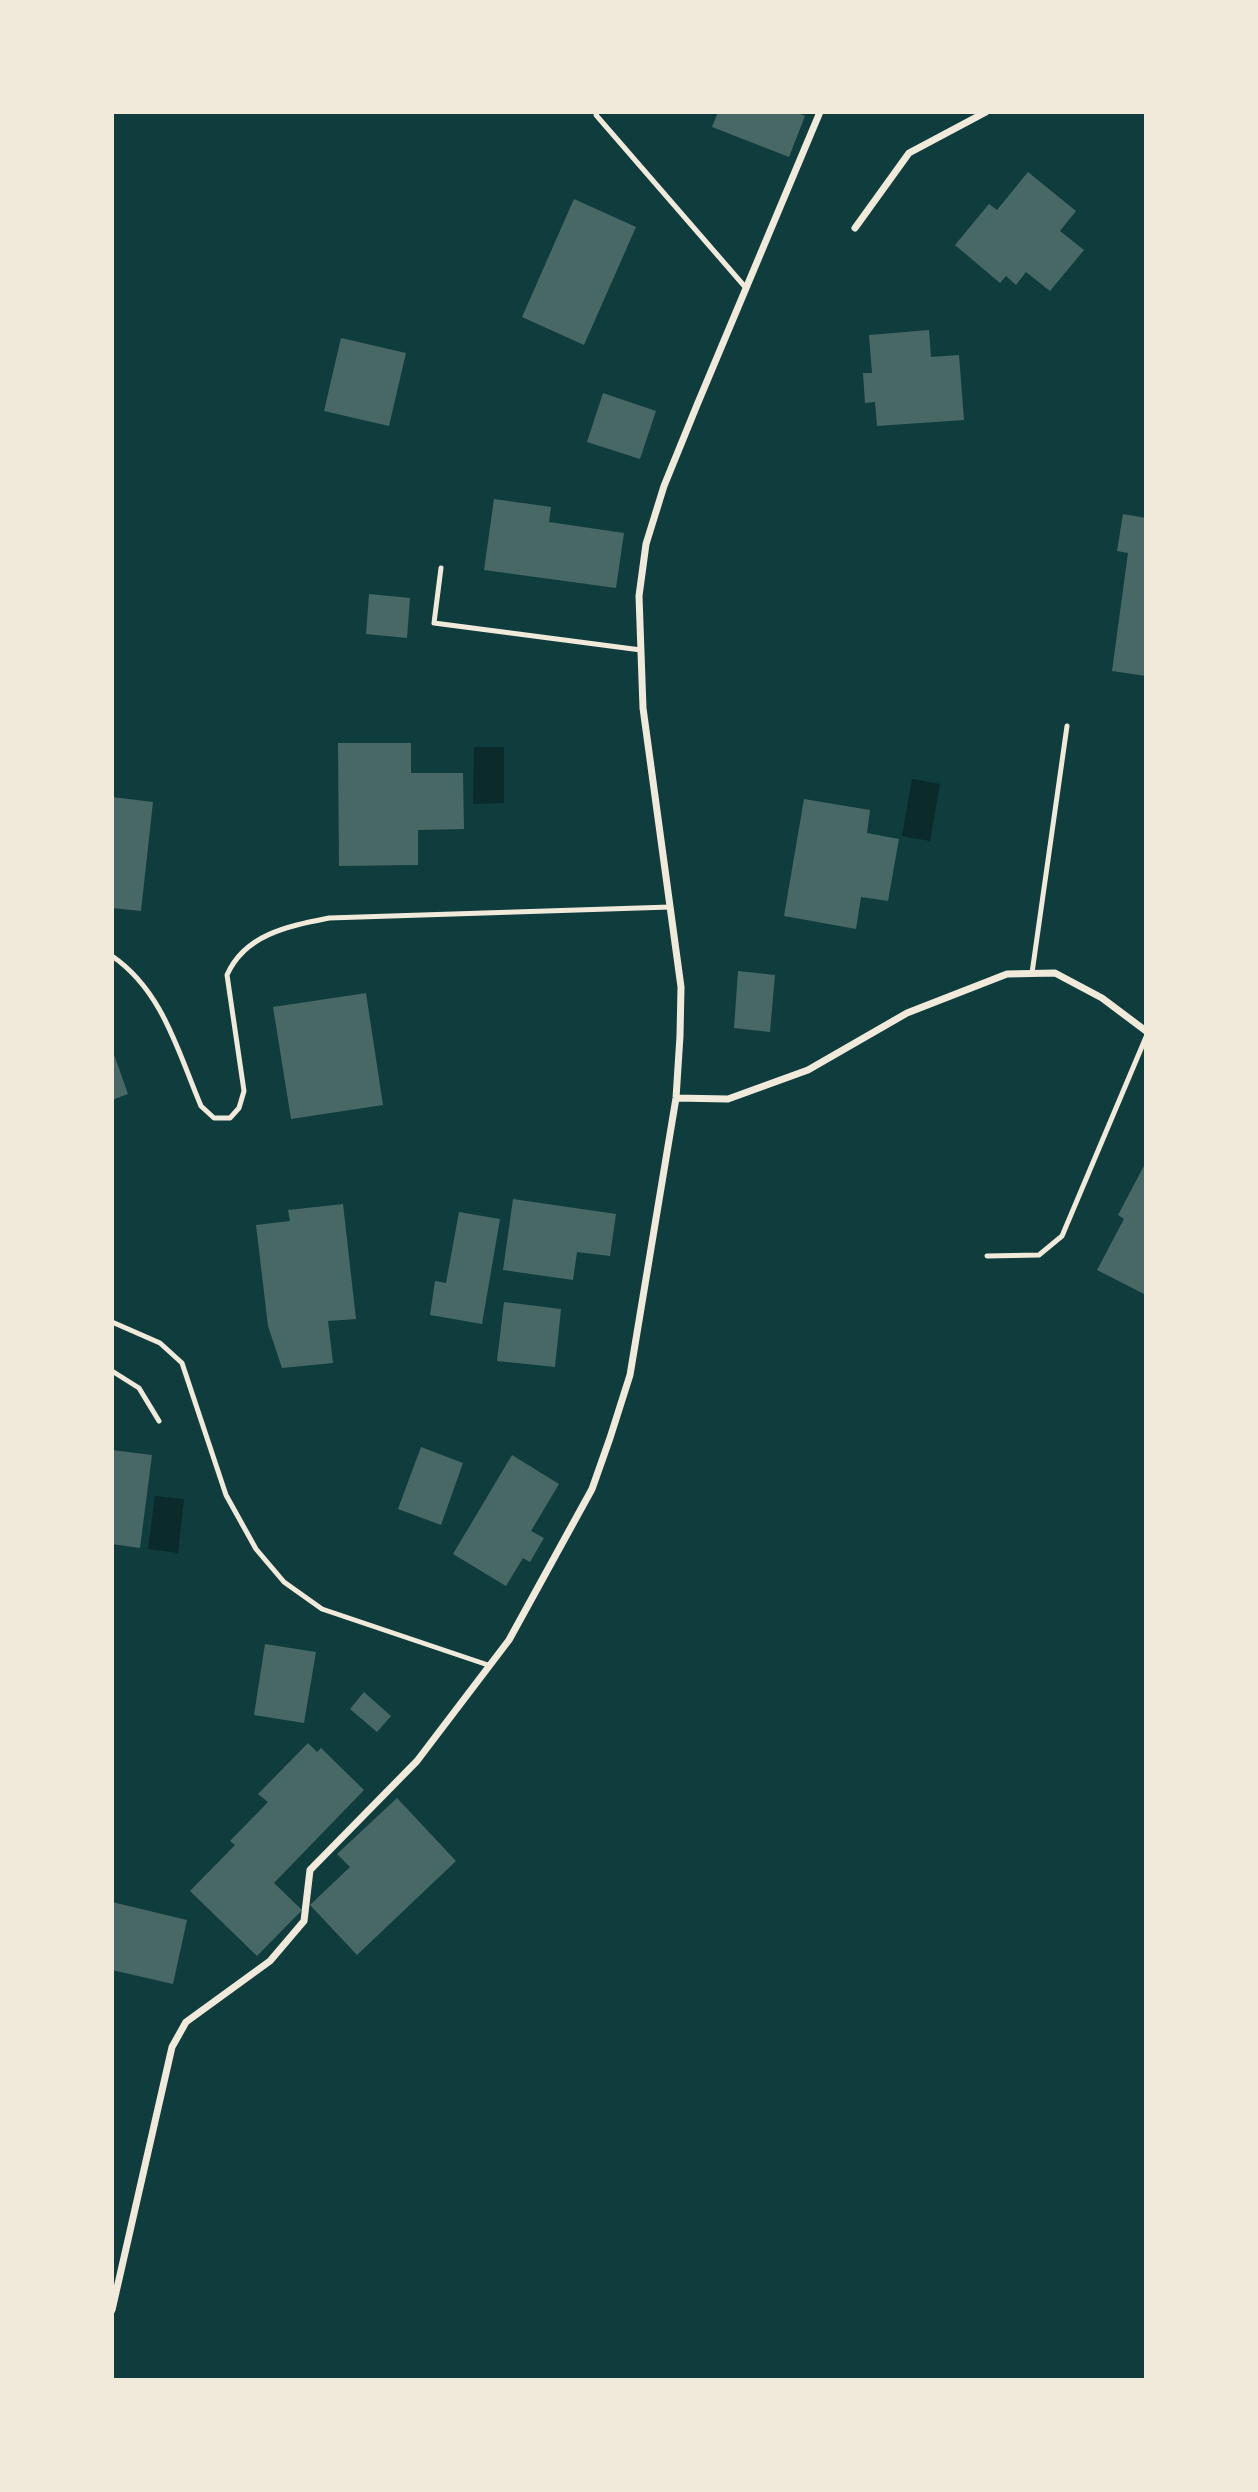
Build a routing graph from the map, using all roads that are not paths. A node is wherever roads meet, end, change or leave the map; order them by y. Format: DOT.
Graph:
graph roads {
  1 [pos="597,112"];
  2 [pos="820,112"];
  3 [pos="986,112"];
  4 [pos="855,228"];
  5 [pos="746,288"];
  6 [pos="441,568"];
  7 [pos="641,650"];
  8 [pos="1067,726"];
  9 [pos="670,907"];
  10 [pos="112,956"];
  11 [pos="1032,974"];
  12 [pos="1146,1031"];
  13 [pos="1146,1037"];
  14 [pos="676,1098"];
  15 [pos="988,1256"];
  16 [pos="112,1322"];
  17 [pos="112,1371"];
  18 [pos="159,1421"];
  19 [pos="488,1665"];
  20 [pos="112,2309"];
  1 -- 5 [label="lane"];
  2 -- 5 [label="street"];
  3 -- 4 [label="street"];
  5 -- 7 [label="street"];
  6 -- 7 [label="lane"];
  7 -- 9 [label="street"];
  8 -- 11 [label="lane"];
  9 -- 10 [label="lane"];
  9 -- 14 [label="street"];
  11 -- 12 [label="street"];
  11 -- 14 [label="street"];
  13 -- 15 [label="lane"];
  14 -- 19 [label="street"];
  16 -- 19 [label="lane"];
  17 -- 18 [label="lane"];
  19 -- 20 [label="street"];
}
